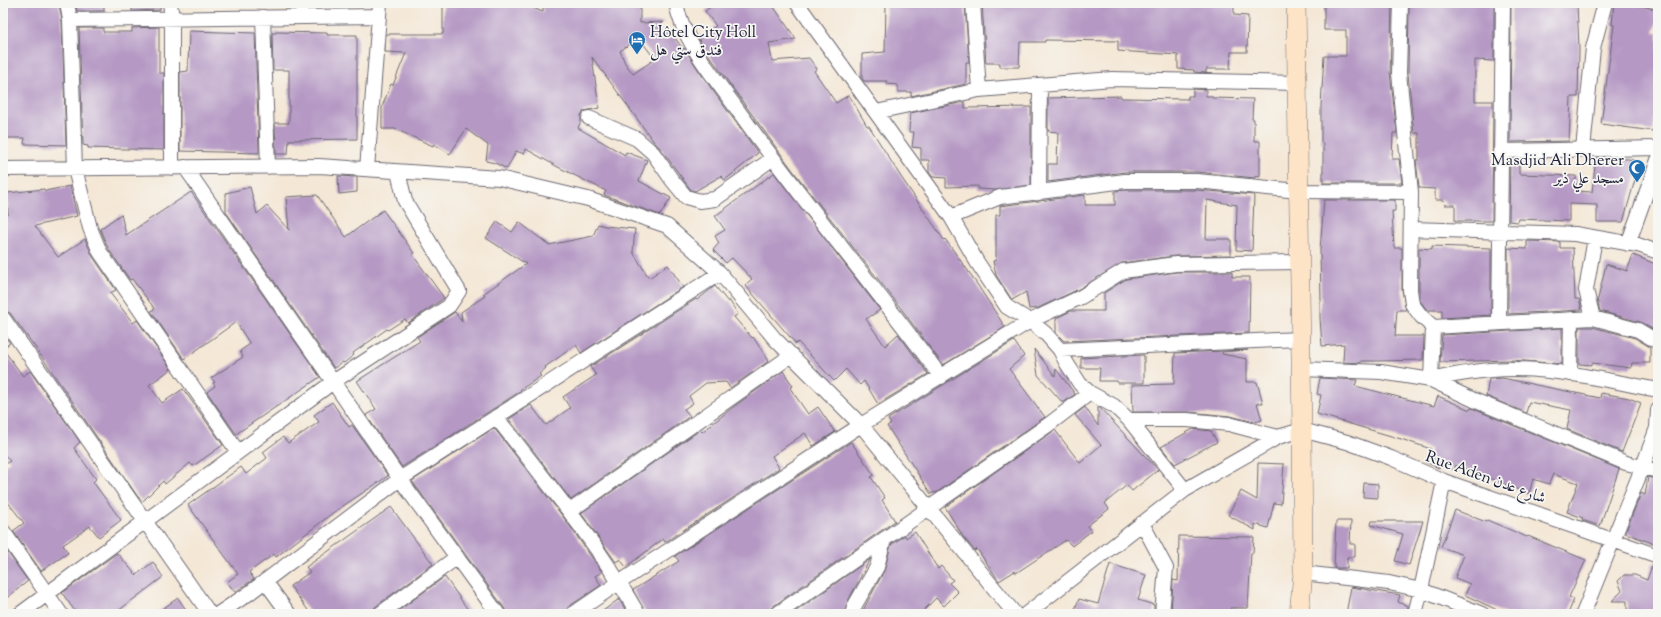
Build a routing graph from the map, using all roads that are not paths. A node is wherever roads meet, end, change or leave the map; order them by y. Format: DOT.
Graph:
graph roads {
  1 [pos="67,3"];
  2 [pos="170,3"];
  3 [pos="676,3"];
  4 [pos="797,3"];
  5 [pos="973,3"];
  6 [pos="1296,3"];
  7 [pos="1401,3"];
  8 [pos="1503,3"];
  9 [pos="1605,3"];
  10 [pos="379,9"];
  11 [pos="263,17"];
  12 [pos="172,18"];
  13 [pos="70,20"];
  14 [pos="1297,83"];
  15 [pos="1040,85"];
  16 [pos="979,90"];
  17 [pos="876,112"];
  18 [pos="589,118"];
  19 [pos="1658,148"];
  20 [pos="1583,149"];
  21 [pos="1500,152"];
  22 [pos="772,159"];
  23 [pos="1658,160"];
  24 [pos="179,167"];
  25 [pos="268,167"];
  26 [pos="3,169"];
  27 [pos="75,169"];
  28 [pos="367,170"];
  29 [pos="398,172"];
  30 [pos="1298,191"];
  31 [pos="1411,192"];
  32 [pos="1038,193"];
  33 [pos="951,217"];
  34 [pos="1411,229"];
  35 [pos="1500,232"];
  36 [pos="1595,238"];
  37 [pos="1628,244"];
  38 [pos="1658,252"];
  39 [pos="1299,262"];
  40 [pos="720,273"];
  41 [pos="1593,318"];
  42 [pos="3,320"];
  43 [pos="1571,320"];
  44 [pos="1030,321"];
  45 [pos="1499,322"];
  46 [pos="1433,327"];
  47 [pos="1300,339"];
  48 [pos="1658,342"];
  49 [pos="1060,350"];
  50 [pos="792,355"];
  51 [pos="1300,369"];
  52 [pos="1570,374"];
  53 [pos="941,377"];
  54 [pos="1430,380"];
  55 [pos="333,382"];
  56 [pos="1658,390"];
  57 [pos="1090,393"];
  58 [pos="1658,410"];
  59 [pos="496,417"];
  60 [pos="1129,420"];
  61 [pos="861,425"];
  62 [pos="1302,430"];
  63 [pos="1278,437"];
  64 [pos="238,452"];
  65 [pos="1643,466"];
  66 [pos="1658,471"];
  67 [pos="400,479"];
  68 [pos="1444,481"];
  69 [pos="1185,490"];
  70 [pos="928,509"];
  71 [pos="570,511"];
  72 [pos="145,521"];
  73 [pos="1142,522"];
  74 [pos="3,531"];
  75 [pos="884,539"];
  76 [pos="1612,540"];
  77 [pos="1658,556"];
  78 [pos="457,557"];
  79 [pos="1302,573"];
  80 [pos="265,580"];
  81 [pos="620,582"];
  82 [pos="1421,590"];
  83 [pos="47,594"];
  84 [pos="20,614"];
  85 [pos="61,614"];
  86 [pos="210,614"];
  87 [pos="218,614"];
  88 [pos="289,614"];
  89 [pos="380,614"];
  90 [pos="498,614"];
  91 [pos="574,614"];
  92 [pos="638,614"];
  93 [pos="777,614"];
  94 [pos="852,614"];
  95 [pos="1015,614"];
  96 [pos="1026,614"];
  97 [pos="1162,614"];
  98 [pos="1299,614"];
  99 [pos="1414,614"];
  100 [pos="1482,614"];
  101 [pos="1583,614"];
  1 -- 13 [label="street"];
  2 -- 12 [label="street"];
  3 -- 22 [label="street"];
  4 -- 17 [label="street"];
  5 -- 16 [label="street"];
  6 -- 14 [label="main road"];
  7 -- 31 [label="street"];
  8 -- 21 [label="street"];
  9 -- 20 [label="street"];
  10 -- 11 [label="street"];
  10 -- 28 [label="street"];
  11 -- 12 [label="street"];
  11 -- 25 [label="street"];
  12 -- 13 [label="street"];
  12 -- 24 [label="street"];
  13 -- 27 [label="street"];
  14 -- 15 [label="street"];
  14 -- 30 [label="main road"];
  15 -- 16 [label="street"];
  15 -- 32 [label="street"];
  16 -- 17 [label="street"];
  17 -- 33 [label="street"];
  18 -- 22 [label="street"];
  19 -- 20 [label="street"];
  20 -- 21 [label="street"];
  21 -- 35 [label="street"];
  22 -- 53 [label="street"];
  23 -- 37 [label="street"];
  24 -- 25 [label="street"];
  24 -- 27 [label="street"];
  24 -- 55 [label="street"];
  25 -- 28 [label="street"];
  26 -- 27 [label="street"];
  27 -- 64 [label="street"];
  28 -- 29 [label="street"];
  29 -- 40 [label="street"];
  29 -- 55 [label="street"];
  30 -- 31 [label="street"];
  30 -- 32 [label="street"];
  30 -- 39 [label="main road"];
  31 -- 34 [label="street"];
  32 -- 33 [label="street"];
  33 -- 44 [label="street"];
  34 -- 35 [label="street"];
  34 -- 46 [label="street"];
  35 -- 36 [label="street"];
  35 -- 45 [label="street"];
  36 -- 37 [label="street"];
  36 -- 41 [label="street"];
  37 -- 38 [label="street"];
  39 -- 44 [label="street"];
  39 -- 47 [label="main road"];
  40 -- 50 [label="street"];
  40 -- 59 [label="street"];
  41 -- 43 [label="street"];
  41 -- 48 [label="street"];
  42 -- 72 [label="street"];
  43 -- 45 [label="street"];
  43 -- 52 [label="street"];
  44 -- 49 [label="street"];
  44 -- 53 [label="street"];
  45 -- 46 [label="street"];
  46 -- 54 [label="street"];
  47 -- 49 [label="street"];
  47 -- 51 [label="main road"];
  49 -- 57 [label="street"];
  50 -- 61 [label="street"];
  50 -- 71 [label="street"];
  51 -- 54 [label="street"];
  51 -- 62 [label="main road"];
  52 -- 54 [label="street"];
  52 -- 56 [label="street"];
  53 -- 61 [label="street"];
  54 -- 65 [label="street"];
  55 -- 64 [label="street"];
  55 -- 67 [label="street"];
  57 -- 60 [label="street"];
  57 -- 70 [label="street"];
  58 -- 65 [label="street"];
  59 -- 67 [label="street"];
  59 -- 71 [label="street"];
  60 -- 63 [label="street"];
  60 -- 69 [label="street"];
  61 -- 70 [label="street"];
  61 -- 81 [label="street"];
  62 -- 63 [label="street"];
  62 -- 68 [label="street, Rue Aden شارع عدن"];
  62 -- 79 [label="main road"];
  63 -- 69 [label="street"];
  64 -- 72 [label="street"];
  65 -- 66 [label="street"];
  65 -- 76 [label="street"];
  67 -- 78 [label="street"];
  67 -- 80 [label="street"];
  68 -- 76 [label="street, Rue Aden شارع عدن"];
  68 -- 82 [label="street"];
  69 -- 73 [label="street"];
  70 -- 75 [label="street"];
  70 -- 95 [label="street"];
  71 -- 81 [label="street"];
  72 -- 83 [label="street"];
  72 -- 86 [label="street"];
  73 -- 96 [label="street"];
  73 -- 97 [label="street"];
  74 -- 83 [label="street"];
  75 -- 93 [label="street"];
  75 -- 94 [label="street"];
  76 -- 77 [label="street, Rue Aden شارع عدن"];
  76 -- 101 [label="street"];
  78 -- 89 [label="street"];
  78 -- 90 [label="street"];
  79 -- 82 [label="street"];
  79 -- 98 [label="main road"];
  80 -- 87 [label="street"];
  80 -- 88 [label="street"];
  81 -- 91 [label="street"];
  81 -- 92 [label="street"];
  82 -- 99 [label="street"];
  82 -- 100 [label="street"];
  83 -- 84 [label="street"];
  83 -- 85 [label="street"];
}
